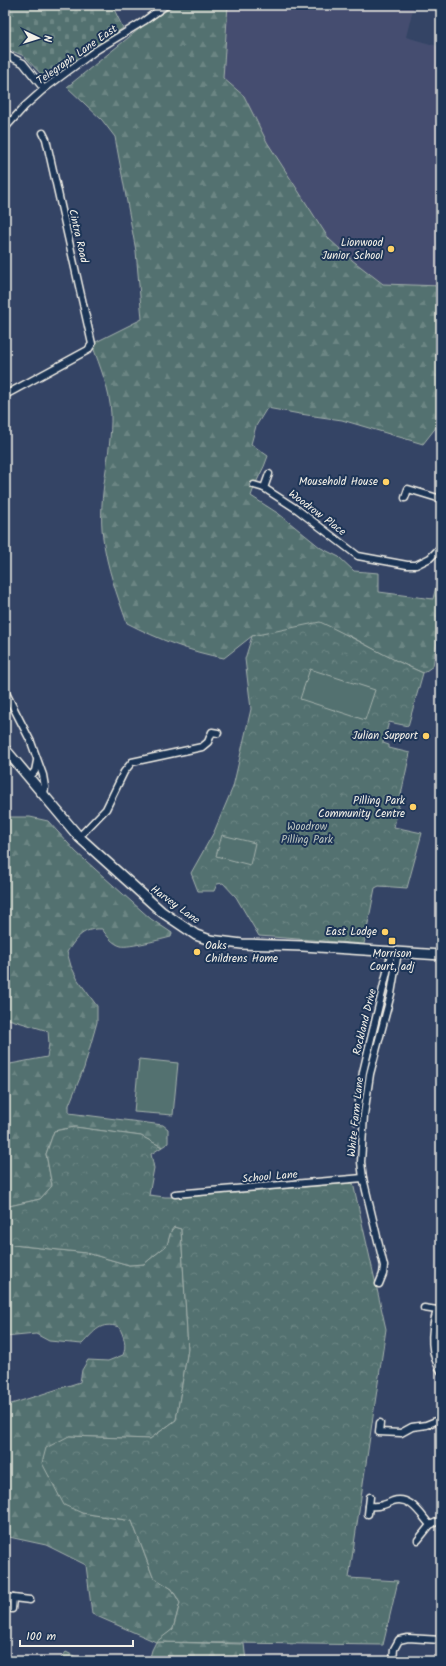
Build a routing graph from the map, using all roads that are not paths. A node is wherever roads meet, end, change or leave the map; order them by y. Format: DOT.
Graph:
graph roads {
  1 [pos="163,6"];
  2 [pos="5,54"];
  3 [pos="44,88"];
  4 [pos="5,128"];
  5 [pos="43,133"];
  6 [pos="5,396"];
  7 [pos="269,474"];
  8 [pos="254,485"];
  9 [pos="264,488"];
  10 [pos="405,498"];
  11 [pos="441,499"];
  12 [pos="441,548"];
  13 [pos="5,691"];
  14 [pos="205,731"];
  15 [pos="5,749"];
  16 [pos="37,762"];
  17 [pos="30,777"];
  18 [pos="44,794"];
  19 [pos="79,837"];
  20 [pos="395,952"];
  21 [pos="441,955"];
  22 [pos="356,1121"];
  23 [pos="363,1178"];
  24 [pos="177,1192"];
  25 [pos="379,1284"];
  26 [pos="424,1308"];
  27 [pos="439,1310"];
  28 [pos="441,1371"];
  29 [pos="441,1419"];
  30 [pos="380,1424"];
  31 [pos="379,1432"];
  32 [pos="378,1440"];
  33 [pos="370,1497"];
  34 [pos="369,1506"];
  35 [pos="368,1514"];
  36 [pos="441,1520"];
  37 [pos="430,1525"];
  38 [pos="418,1540"];
  39 [pos="5,1597"];
  40 [pos="13,1598"];
  41 [pos="30,1600"];
  42 [pos="12,1609"];
  43 [pos="441,1640"];
  44 [pos="393,1661"];
  1 -- 3 [label="street, Telegraph Lane East"];
  2 -- 3 [label="street"];
  3 -- 4 [label="street, Telegraph Lane East"];
  5 -- 6 [label="street, Cintra Road"];
  7 -- 9 [label="street"];
  8 -- 9 [label="street, Woodrow Place"];
  9 -- 12 [label="street, Woodrow Place"];
  10 -- 11 [label="street"];
  13 -- 16 [label="street"];
  14 -- 19 [label="street"];
  15 -- 17 [label="street, Harvey Lane"];
  16 -- 17 [label="street"];
  16 -- 18 [label="street"];
  17 -- 18 [label="street, Harvey Lane"];
  18 -- 19 [label="street, Harvey Lane"];
  19 -- 20 [label="street, Harvey Lane"];
  20 -- 21 [label="street, Harvey Lane"];
  20 -- 22 [label="street, Rockland Drive"];
  20 -- 23 [label="street, White Farm Lane"];
  23 -- 24 [label="street, School Lane"];
  23 -- 25 [label="street, White Farm Lane"];
  26 -- 27 [label="street"];
  27 -- 28 [label="street"];
  29 -- 31 [label="street"];
  30 -- 31 [label="street"];
  31 -- 32 [label="street"];
  33 -- 34 [label="street"];
  34 -- 35 [label="street"];
  34 -- 37 [label="street"];
  36 -- 37 [label="street"];
  37 -- 38 [label="street"];
  39 -- 40 [label="street"];
  40 -- 41 [label="street"];
  40 -- 42 [label="street"];
  43 -- 44 [label="street"];
}
